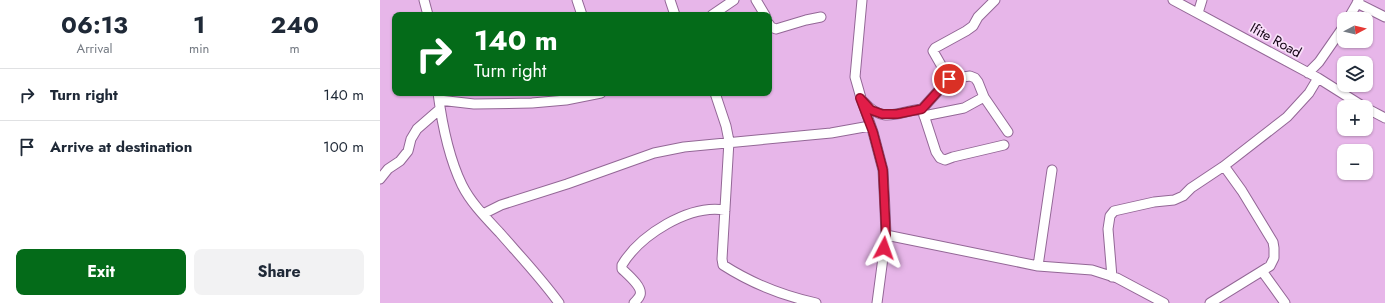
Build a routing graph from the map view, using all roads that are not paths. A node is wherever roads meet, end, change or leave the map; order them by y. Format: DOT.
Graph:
graph roads {
  1 [pos="424,0"];
  2 [pos="577,0"];
  3 [pos="670,0"];
  4 [pos="734,0"];
  5 [pos="756,0"];
  6 [pos="862,0"];
  7 [pos="995,0"];
  8 [pos="1173,0"];
  9 [pos="1202,0"];
  10 [pos="1358,2"];
  11 [pos="427,12"];
  12 [pos="581,12"];
  13 [pos="673,12"];
  14 [pos="716,12"];
  15 [pos="763,12"];
  16 [pos="1352,12"];
  17 [pos="1198,14"];
  18 [pos="821,17"];
  19 [pos="1385,17"];
  20 [pos="772,27"];
  21 [pos="1337,36"];
  22 [pos="1308,73"];
  23 [pos="1318,78"];
  24 [pos="949,79"];
  25 [pos="586,96"];
  26 [pos="716,96"];
  27 [pos="984,97"];
  28 [pos="860,98"];
  29 [pos="439,100"];
  30 [pos="1352,100"];
  31 [pos="923,112"];
  32 [pos="1373,112"];
  33 [pos="1385,118"];
  34 [pos="870,126"];
  35 [pos="1008,132"];
  36 [pos="729,141"];
  37 [pos="1004,145"];
  38 [pos="1224,166"];
  39 [pos="1052,170"];
  40 [pos="380,179"];
  41 [pos="725,210"];
  42 [pos="483,214"];
  43 [pos="886,235"];
  44 [pos="1038,266"];
  45 [pos="1262,271"];
  46 [pos="1112,277"];
  47 [pos="559,303"];
  48 [pos="634,303"];
  49 [pos="816,303"];
  50 [pos="877,303"];
  51 [pos="1164,303"];
  52 [pos="1210,303"];
  53 [pos="1285,303"];
  1 -- 11 [label="street"];
  2 -- 12 [label="street"];
  3 -- 13 [label="street"];
  4 -- 14 [label="street"];
  5 -- 15 [label="street"];
  6 -- 28 [label="street"];
  7 -- 24 [label="street"];
  8 -- 17 [label="street, Ifite Road"];
  9 -- 17 [label="street"];
  10 -- 16 [label="street"];
  10 -- 19 [label="street"];
  17 -- 22 [label="street, Ifite Road"];
  18 -- 20 [label="street"];
  21 -- 22 [label="street"];
  22 -- 23 [label="street, Ifite Road"];
  23 -- 30 [label="street, Ifite Road"];
  23 -- 38 [label="street"];
  24 -- 27 [label="street"];
  24 -- 31 [label="street"];
  25 -- 29 [label="street"];
  26 -- 36 [label="street"];
  27 -- 31 [label="street"];
  27 -- 35 [label="street"];
  28 -- 31 [label="street"];
  28 -- 34 [label="street"];
  29 -- 40 [label="street"];
  29 -- 42 [label="street"];
  31 -- 37 [label="street"];
  32 -- 33 [label="street, Ifite Road"];
  34 -- 36 [label="street"];
  34 -- 43 [label="street"];
  36 -- 41 [label="street"];
  36 -- 42 [label="street"];
  38 -- 45 [label="street"];
  38 -- 46 [label="street"];
  39 -- 44 [label="street"];
  41 -- 48 [label="street"];
  41 -- 49 [label="street"];
  42 -- 47 [label="street"];
  43 -- 44 [label="street"];
  43 -- 50 [label="street"];
  44 -- 46 [label="street"];
  45 -- 52 [label="street"];
  45 -- 53 [label="street"];
  46 -- 51 [label="street"];
}
